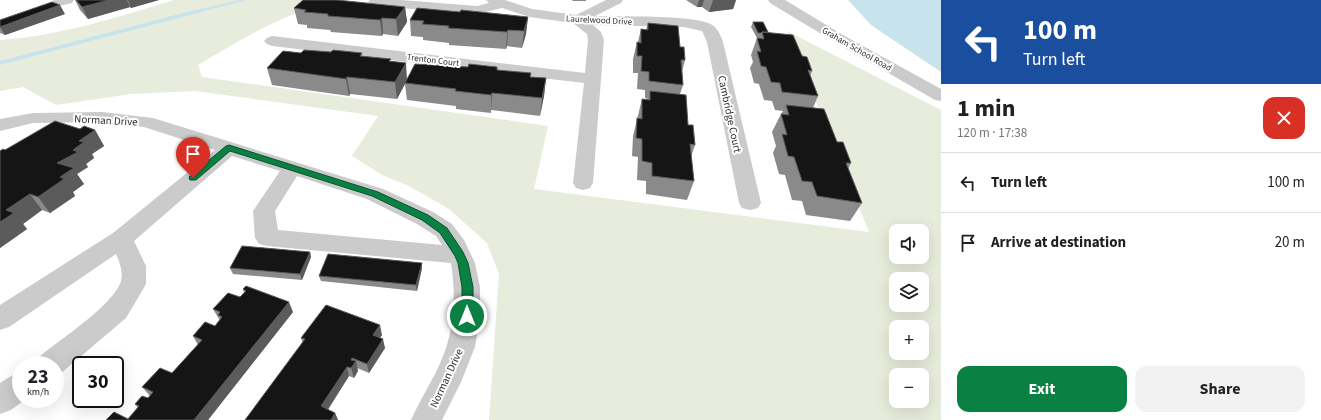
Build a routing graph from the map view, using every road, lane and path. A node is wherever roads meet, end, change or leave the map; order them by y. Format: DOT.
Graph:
graph roads {
  1 [pos="616,0"];
  2 [pos="775,0"];
  3 [pos="374,2"];
  4 [pos="498,2"];
  5 [pos="577,20"];
  6 [pos="706,27"];
  7 [pos="272,41"];
  8 [pos="593,78"];
  9 [pos="941,96"];
  10 [pos="54,118"];
  11 [pos="0,124"];
  12 [pos="40,136"];
  13 [pos="229,148"];
  14 [pos="292,168"];
  15 [pos="583,183"];
  16 [pos="750,204"];
  17 [pos="122,239"];
  18 [pos="460,255"];
  19 [pos="0,319"];
  20 [pos="61,356"];
  21 [pos="12,392"];
  22 [pos="0,400"];
  23 [pos="426,420"];
  1 -- 5 [label="street"];
  2 -- 9 [label="street, Graham School Road"];
  3 -- 4 [label="street"];
  4 -- 5 [label="street, Laurelwood Drive"];
  5 -- 6 [label="street, Laurelwood Drive"];
  5 -- 8 [label="street"];
  6 -- 16 [label="street, Cambridge Court"];
  7 -- 8 [label="street, Trenton Court"];
  8 -- 15 [label="street"];
  10 -- 11 [label="street, Norman Drive"];
  10 -- 12 [label="street"];
  10 -- 13 [label="street, Norman Drive"];
  13 -- 14 [label="street, Norman Drive"];
  13 -- 17 [label="street"];
  14 -- 18 [label="street, Norman Drive"];
  14 -- 18 [label="street"];
  17 -- 19 [label="street"];
  17 -- 20 [label="street"];
  18 -- 23 [label="street, Norman Drive"];
  21 -- 22 [label="street"];
}
